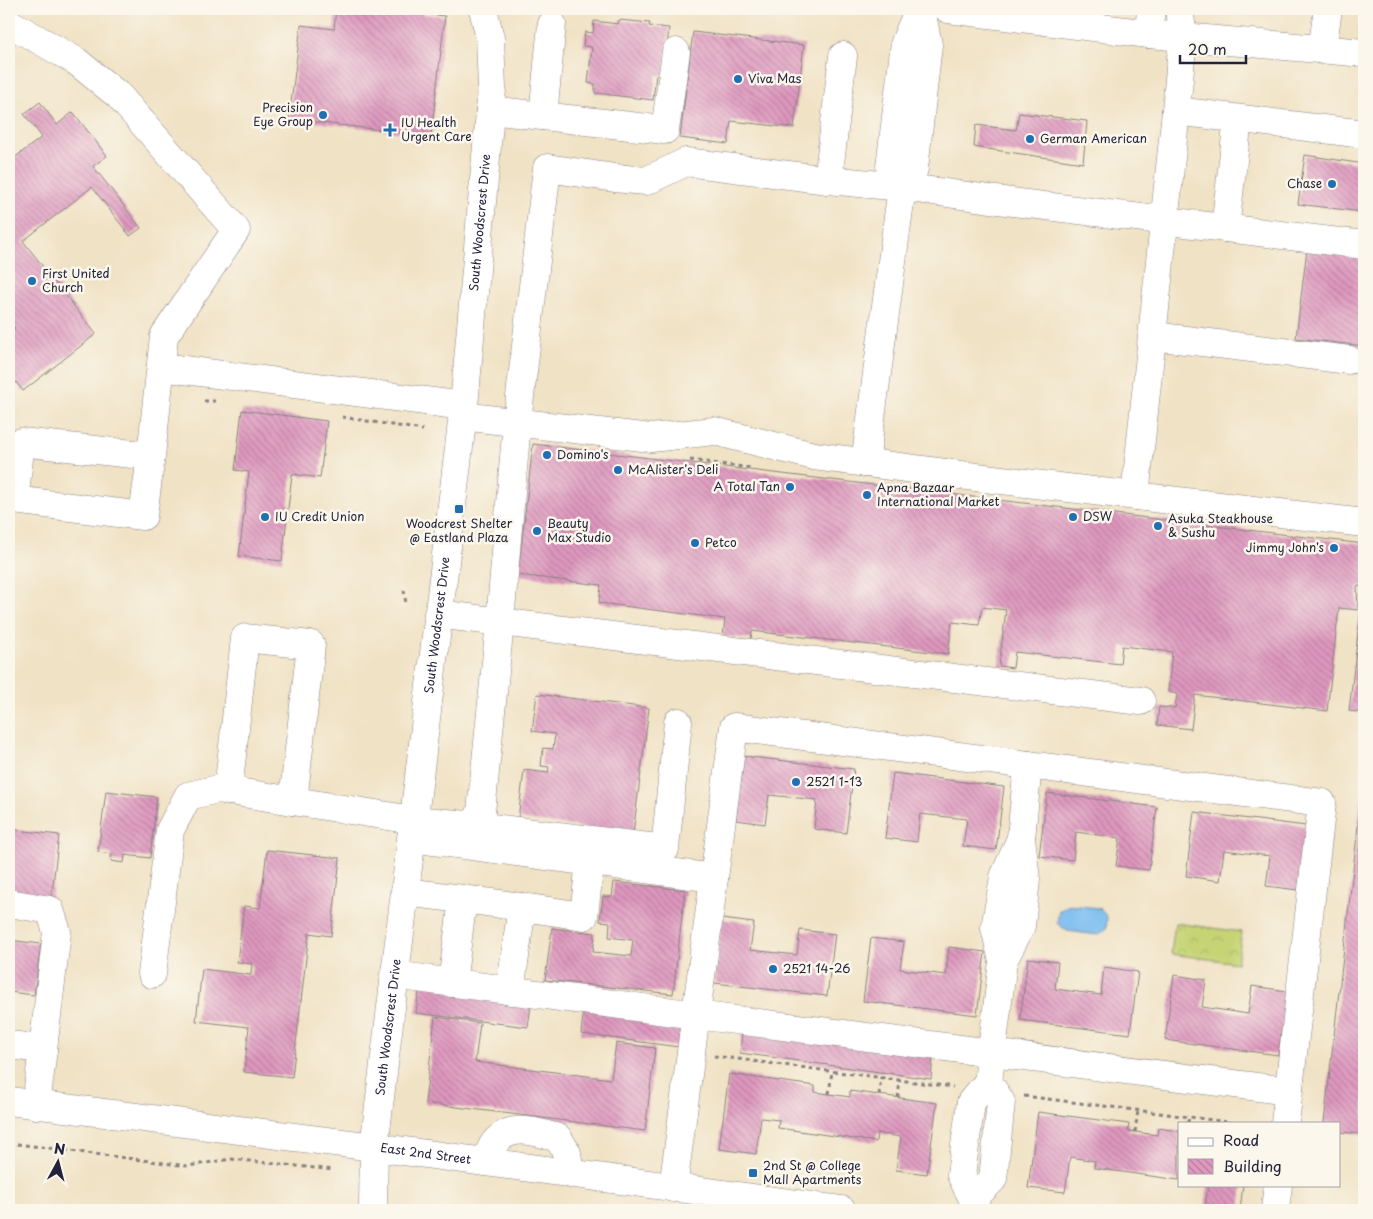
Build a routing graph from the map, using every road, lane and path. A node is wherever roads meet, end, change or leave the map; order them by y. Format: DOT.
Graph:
graph roads {
  1 [pos="483,9"];
  2 [pos="503,9"];
  3 [pos="920,9"];
  4 [pos="948,9"];
  5 [pos="1179,9"];
  6 [pos="1328,9"];
  7 [pos="1150,21"];
  8 [pos="9,23"];
  9 [pos="552,24"];
  10 [pos="1183,37"];
  11 [pos="490,38"];
  12 [pos="1322,50"];
  13 [pos="676,52"];
  14 [pos="1364,53"];
  15 [pos="843,56"];
  16 [pos="490,110"];
  17 [pos="1176,111"];
  18 [pos="543,116"];
  19 [pos="1238,119"];
  20 [pos="1364,134"];
  21 [pos="828,180"];
  22 [pos="902,187"];
  23 [pos="1164,220"];
  24 [pos="1225,228"];
  25 [pos="1364,245"];
  26 [pos="1153,336"];
  27 [pos="1349,360"];
  28 [pos="161,367"];
  29 [pos="463,411"];
  30 [pos="517,422"];
  31 [pos="150,456"];
  32 [pos="865,463"];
  33 [pos="1136,496"];
  34 [pos="1364,522"];
  35 [pos="404,590"];
  36 [pos="406,604"];
  37 [pos="438,614"];
  38 [pos="500,622"];
  39 [pos="1141,701"];
  40 [pos="678,722"];
  41 [pos="1028,765"];
  42 [pos="228,790"];
  43 [pos="293,801"];
  44 [pos="468,824"];
  45 [pos="412,829"];
  46 [pos="590,861"];
  47 [pos="714,878"];
  48 [pos="405,892"];
  49 [pos="463,899"];
  50 [pos="9,903"];
  51 [pos="522,907"];
  52 [pos="152,974"];
  53 [pos="394,975"];
  54 [pos="452,983"];
  55 [pos="510,991"];
  56 [pos="696,1015"];
  57 [pos="9,1045"];
  58 [pos="43,1049"];
  59 [pos="691,1053"];
  60 [pos="991,1053"];
  61 [pos="832,1071"];
  62 [pos="881,1077"];
  63 [pos="900,1080"];
  64 [pos="975,1085"];
  65 [pos="1289,1091"];
  66 [pos="830,1094"];
  67 [pos="879,1095"];
  68 [pos="1016,1095"];
  69 [pos="898,1098"];
  70 [pos="9,1101"];
  71 [pos="36,1105"];
  72 [pos="1138,1110"];
  73 [pos="1189,1117"];
  74 [pos="1206,1121"];
  75 [pos="1188,1122"];
  76 [pos="1222,1122"];
  77 [pos="1285,1122"];
  78 [pos="1135,1132"];
  79 [pos="9,1143"];
  80 [pos="374,1147"];
  81 [pos="485,1162"];
  82 [pos="334,1170"];
  83 [pos="570,1174"];
  84 [pos="1278,1186"];
  85 [pos="673,1188"];
  86 [pos="973,1205"];
  87 [pos="375,1210"];
  88 [pos="842,1210"];
  89 [pos="1275,1210"];
  1 -- 11 [label="street, South Woodscrest Drive"];
  2 -- 11 [label="street, South Woodscrest Drive"];
  3 -- 22 [label="street"];
  4 -- 7 [label="street"];
  5 -- 10 [label="street"];
  6 -- 12 [label="street"];
  7 -- 10 [label="street"];
  8 -- 28 [label="street"];
  9 -- 18 [label="street"];
  10 -- 12 [label="street"];
  10 -- 17 [label="street"];
  11 -- 16 [label="street, South Woodscrest Drive"];
  12 -- 14 [label="street"];
  13 -- 18 [label="street"];
  15 -- 21 [label="street"];
  16 -- 18 [label="street"];
  16 -- 29 [label="street, South Woodscrest Drive"];
  17 -- 19 [label="street"];
  17 -- 23 [label="street"];
  19 -- 20 [label="street"];
  19 -- 24 [label="street"];
  21 -- 22 [label="street"];
  21 -- 30 [label="street"];
  22 -- 23 [label="street"];
  22 -- 32 [label="street"];
  23 -- 24 [label="street"];
  23 -- 26 [label="street"];
  24 -- 25 [label="street"];
  26 -- 27 [label="street"];
  26 -- 33 [label="street"];
  28 -- 29 [label="street"];
  28 -- 31 [label="street"];
  29 -- 30 [label="street"];
  29 -- 37 [label="street, South Woodscrest Drive"];
  30 -- 32 [label="street"];
  30 -- 38 [label="street"];
  31 -- 31 [label="street"];
  32 -- 33 [label="street"];
  33 -- 34 [label="street"];
  35 -- 36 [label="path"];
  37 -- 38 [label="street"];
  37 -- 45 [label="street, South Woodscrest Drive"];
  38 -- 39 [label="street"];
  38 -- 44 [label="street"];
  40 -- 44 [label="street"];
  41 -- 47 [label="street"];
  41 -- 60 [label="street"];
  41 -- 65 [label="street"];
  42 -- 43 [label="street"];
  42 -- 43 [label="street"];
  42 -- 52 [label="street"];
  43 -- 45 [label="street"];
  44 -- 45 [label="street"];
  45 -- 46 [label="street"];
  45 -- 48 [label="street, South Woodscrest Drive"];
  46 -- 47 [label="street"];
  46 -- 51 [label="street"];
  47 -- 56 [label="street"];
  48 -- 49 [label="street"];
  48 -- 53 [label="street, South Woodscrest Drive"];
  49 -- 51 [label="street"];
  49 -- 54 [label="street"];
  50 -- 58 [label="street"];
  51 -- 55 [label="street"];
  53 -- 54 [label="street"];
  53 -- 80 [label="street, South Woodscrest Drive"];
  54 -- 55 [label="street"];
  55 -- 56 [label="street"];
  56 -- 59 [label="street"];
  56 -- 60 [label="street"];
  57 -- 58 [label="street"];
  58 -- 71 [label="street"];
  59 -- 61 [label="path"];
  59 -- 85 [label="street"];
  60 -- 64 [label="street"];
  60 -- 65 [label="street"];
  61 -- 62 [label="path"];
  61 -- 66 [label="path"];
  62 -- 63 [label="path"];
  62 -- 67 [label="path"];
  63 -- 64 [label="path"];
  63 -- 69 [label="path"];
  64 -- 86 [label="street"];
  65 -- 77 [label="street"];
  68 -- 72 [label="path"];
  70 -- 71 [label="street, East 2nd Street"];
  71 -- 80 [label="street, East 2nd Street"];
  72 -- 73 [label="path"];
  72 -- 78 [label="path"];
  73 -- 74 [label="path"];
  73 -- 75 [label="path"];
  74 -- 76 [label="path"];
  79 -- 82 [label="path"];
  80 -- 81 [label="street, East 2nd Street"];
  80 -- 87 [label="street, South Woodscrest Drive"];
  81 -- 83 [label="street, East 2nd Street"];
  81 -- 83 [label="street"];
  83 -- 85 [label="street, East 2nd Street"];
  84 -- 89 [label="street"];
  85 -- 88 [label="street, East 2nd Street"];
}
